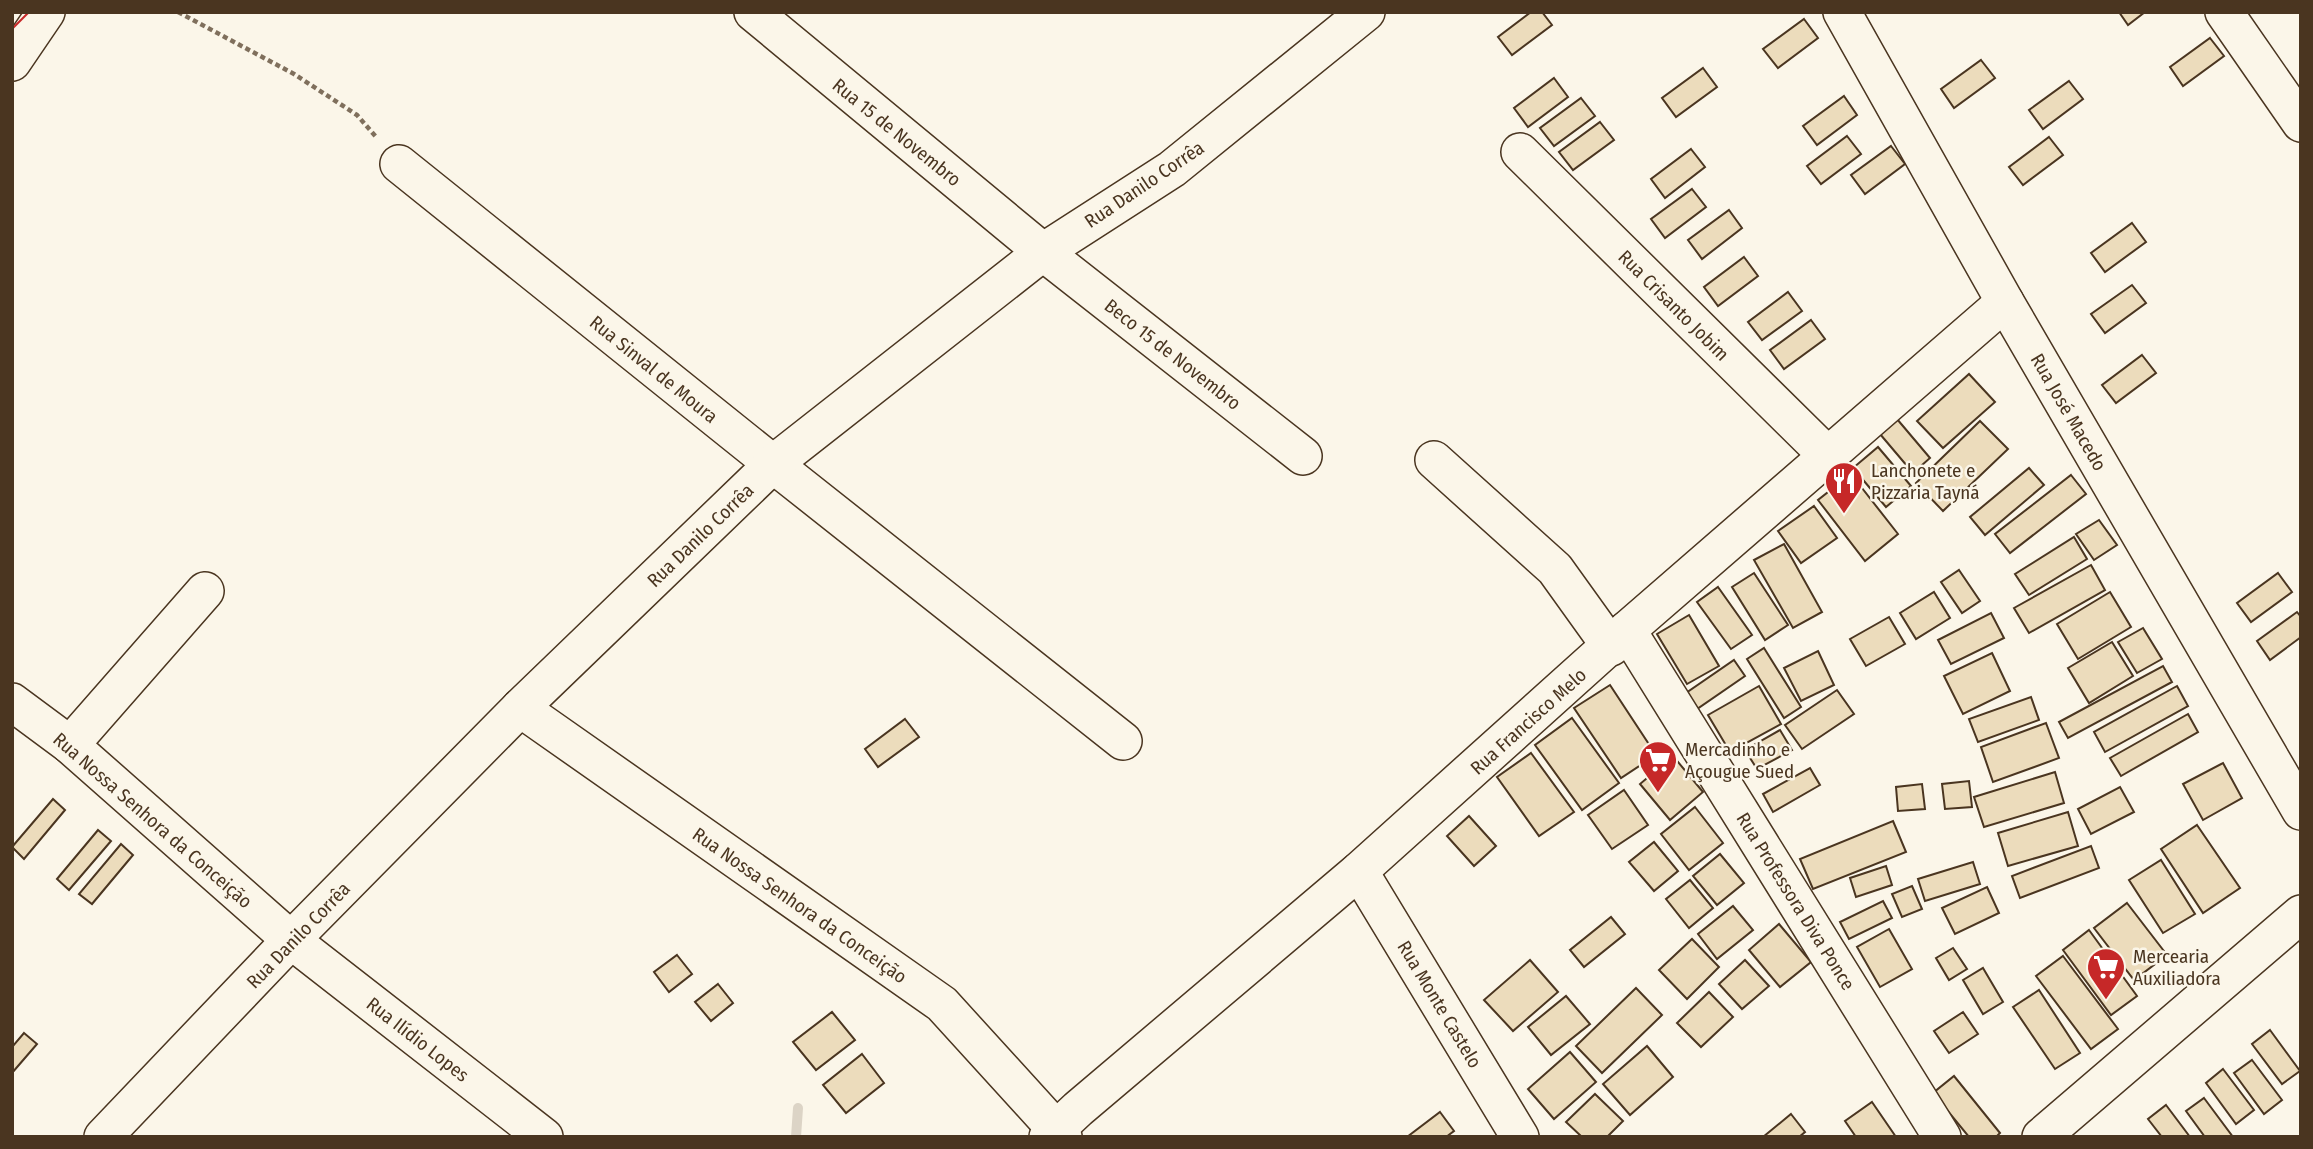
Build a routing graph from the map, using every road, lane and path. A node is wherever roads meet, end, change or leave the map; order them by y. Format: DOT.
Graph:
graph roads {
  1 [pos="46,12"];
  2 [pos="178,12"];
  3 [pos="753,12"];
  4 [pos="1366,12"];
  5 [pos="1842,12"];
  6 [pos="2224,12"];
  7 [pos="12,62"];
  8 [pos="2301,123"];
  9 [pos="1520,152"];
  10 [pos="399,164"];
  11 [pos="1042,251"];
  12 [pos="2006,302"];
  13 [pos="1303,456"];
  14 [pos="1829,457"];
  15 [pos="1434,460"];
  16 [pos="772,464"];
  17 [pos="205,591"];
  18 [pos="1619,639"];
  19 [pos="12,702"];
  20 [pos="520,708"];
  21 [pos="1124,741"];
  22 [pos="70,745"];
  23 [pos="2301,811"];
  24 [pos="1359,871"];
  25 [pos="2301,914"];
  26 [pos="291,940"];
  27 [pos="1056,1134"];
  28 [pos="103,1137"];
  29 [pos="544,1137"];
  30 [pos="1520,1137"];
  31 [pos="1942,1137"];
  32 [pos="2042,1137"];
  1 -- 7 [label="street"];
  2 -- 10 [label="path"];
  3 -- 11 [label="street, Rua 15 de Novembro"];
  4 -- 11 [label="street, Rua Danilo Corrêa"];
  5 -- 12 [label="street, Rua José Macedo"];
  6 -- 8 [label="street"];
  9 -- 14 [label="street, Rua Crisanto Jobim"];
  10 -- 16 [label="street, Rua Sinval de Moura"];
  11 -- 13 [label="street, Beco 15 de Novembro"];
  11 -- 16 [label="street, Rua Danilo Corrêa"];
  12 -- 14 [label="street, Rua Francisco Melo"];
  12 -- 23 [label="street, Rua José Macedo"];
  14 -- 18 [label="street, Rua Francisco Melo"];
  15 -- 18 [label="street"];
  16 -- 20 [label="street, Rua Danilo Corrêa"];
  16 -- 21 [label="street, Rua Sinval de Moura"];
  17 -- 22 [label="street"];
  18 -- 24 [label="street, Rua Francisco Melo"];
  18 -- 31 [label="street, Rua Professora Diva Ponce"];
  19 -- 22 [label="street, Rua Nossa Senhora da Conceição"];
  20 -- 26 [label="street, Rua Danilo Corrêa"];
  20 -- 27 [label="street, Rua Nossa Senhora da Conceição"];
  22 -- 26 [label="street, Rua Nossa Senhora da Conceição"];
  24 -- 27 [label="street, Rua Francisco Melo"];
  24 -- 30 [label="street, Rua Monte Castelo"];
  25 -- 32 [label="street"];
  26 -- 28 [label="street, Rua Danilo Corrêa"];
  26 -- 29 [label="street, Rua Ilídio Lopes"];
}
